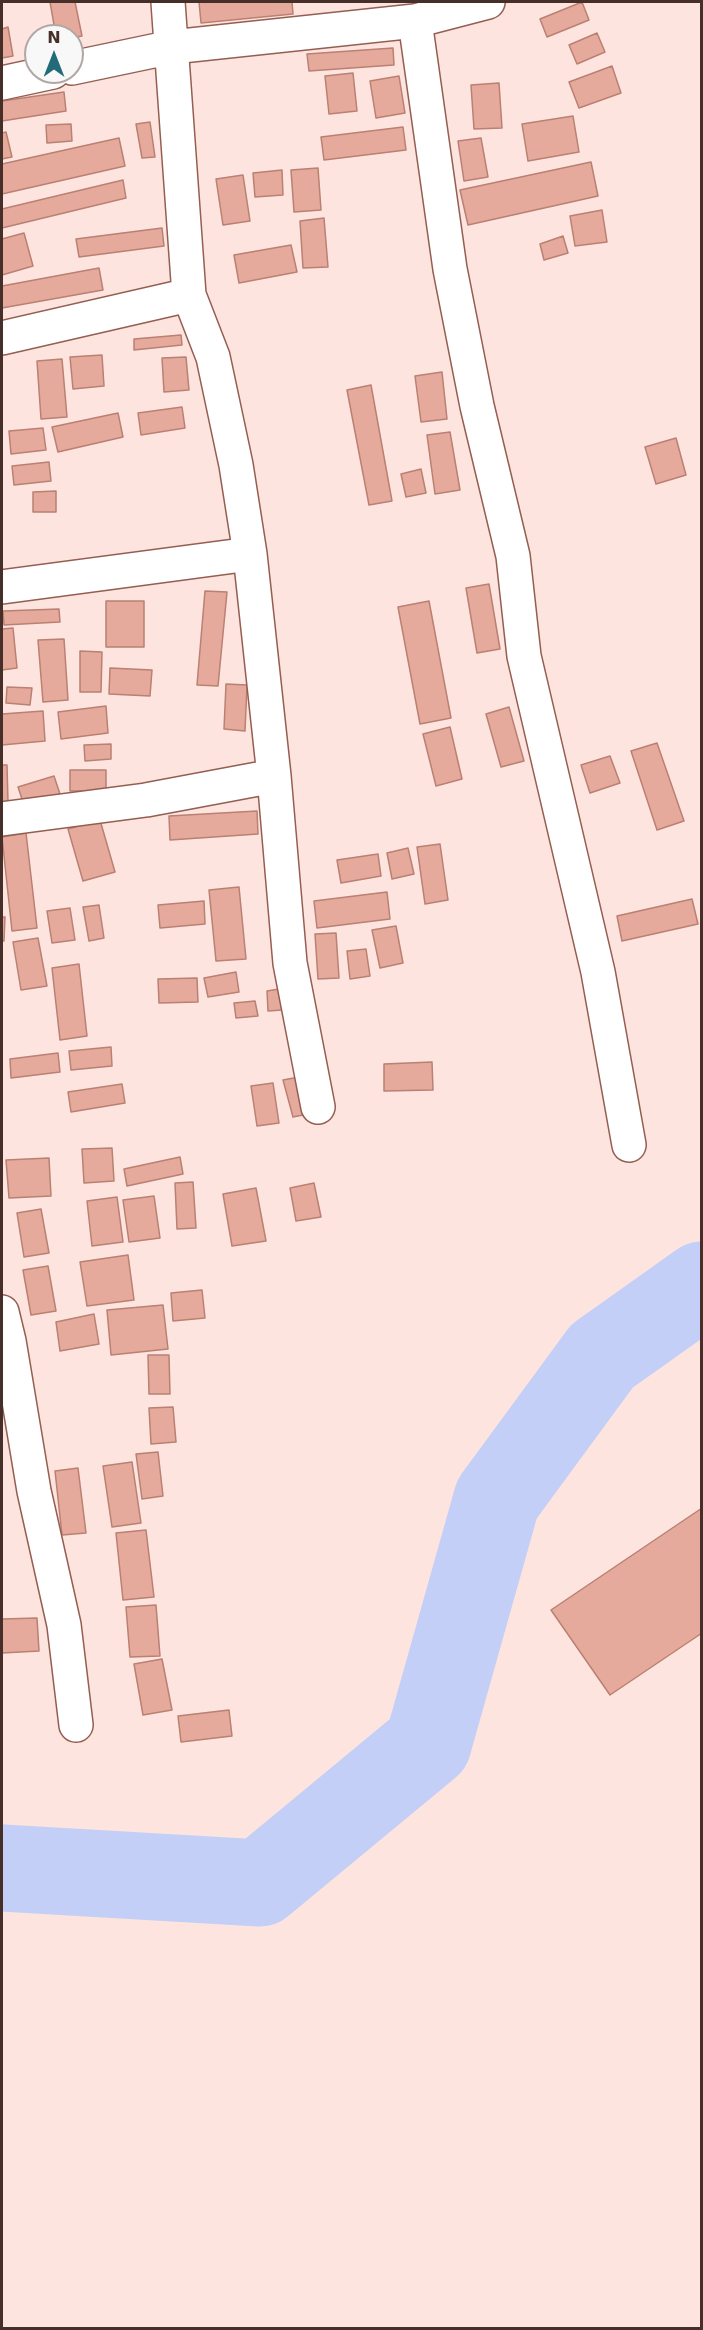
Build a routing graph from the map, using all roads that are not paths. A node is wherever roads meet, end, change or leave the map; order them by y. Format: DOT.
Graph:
graph roads {
  1 [pos="168,2"];
  2 [pos="488,2"];
  3 [pos="415,21"];
  4 [pos="172,47"];
  5 [pos="84,65"];
  6 [pos="24,78"];
  7 [pos="2,83"];
  8 [pos="189,295"];
  9 [pos="2,338"];
  10 [pos="250,554"];
  11 [pos="2,587"];
  12 [pos="274,776"];
  13 [pos="2,819"];
  14 [pos="318,1107"];
  15 [pos="629,1145"];
  16 [pos="2,1312"];
  17 [pos="76,1725"];
  1 -- 4 [label="street"];
  2 -- 3 [label="street"];
  3 -- 4 [label="street"];
  3 -- 15 [label="street"];
  4 -- 5 [label="street"];
  4 -- 8 [label="street"];
  6 -- 7 [label="street"];
  8 -- 9 [label="street"];
  8 -- 10 [label="street"];
  10 -- 11 [label="street"];
  10 -- 12 [label="street"];
  12 -- 13 [label="street"];
  12 -- 14 [label="street"];
  16 -- 17 [label="street"];
}
